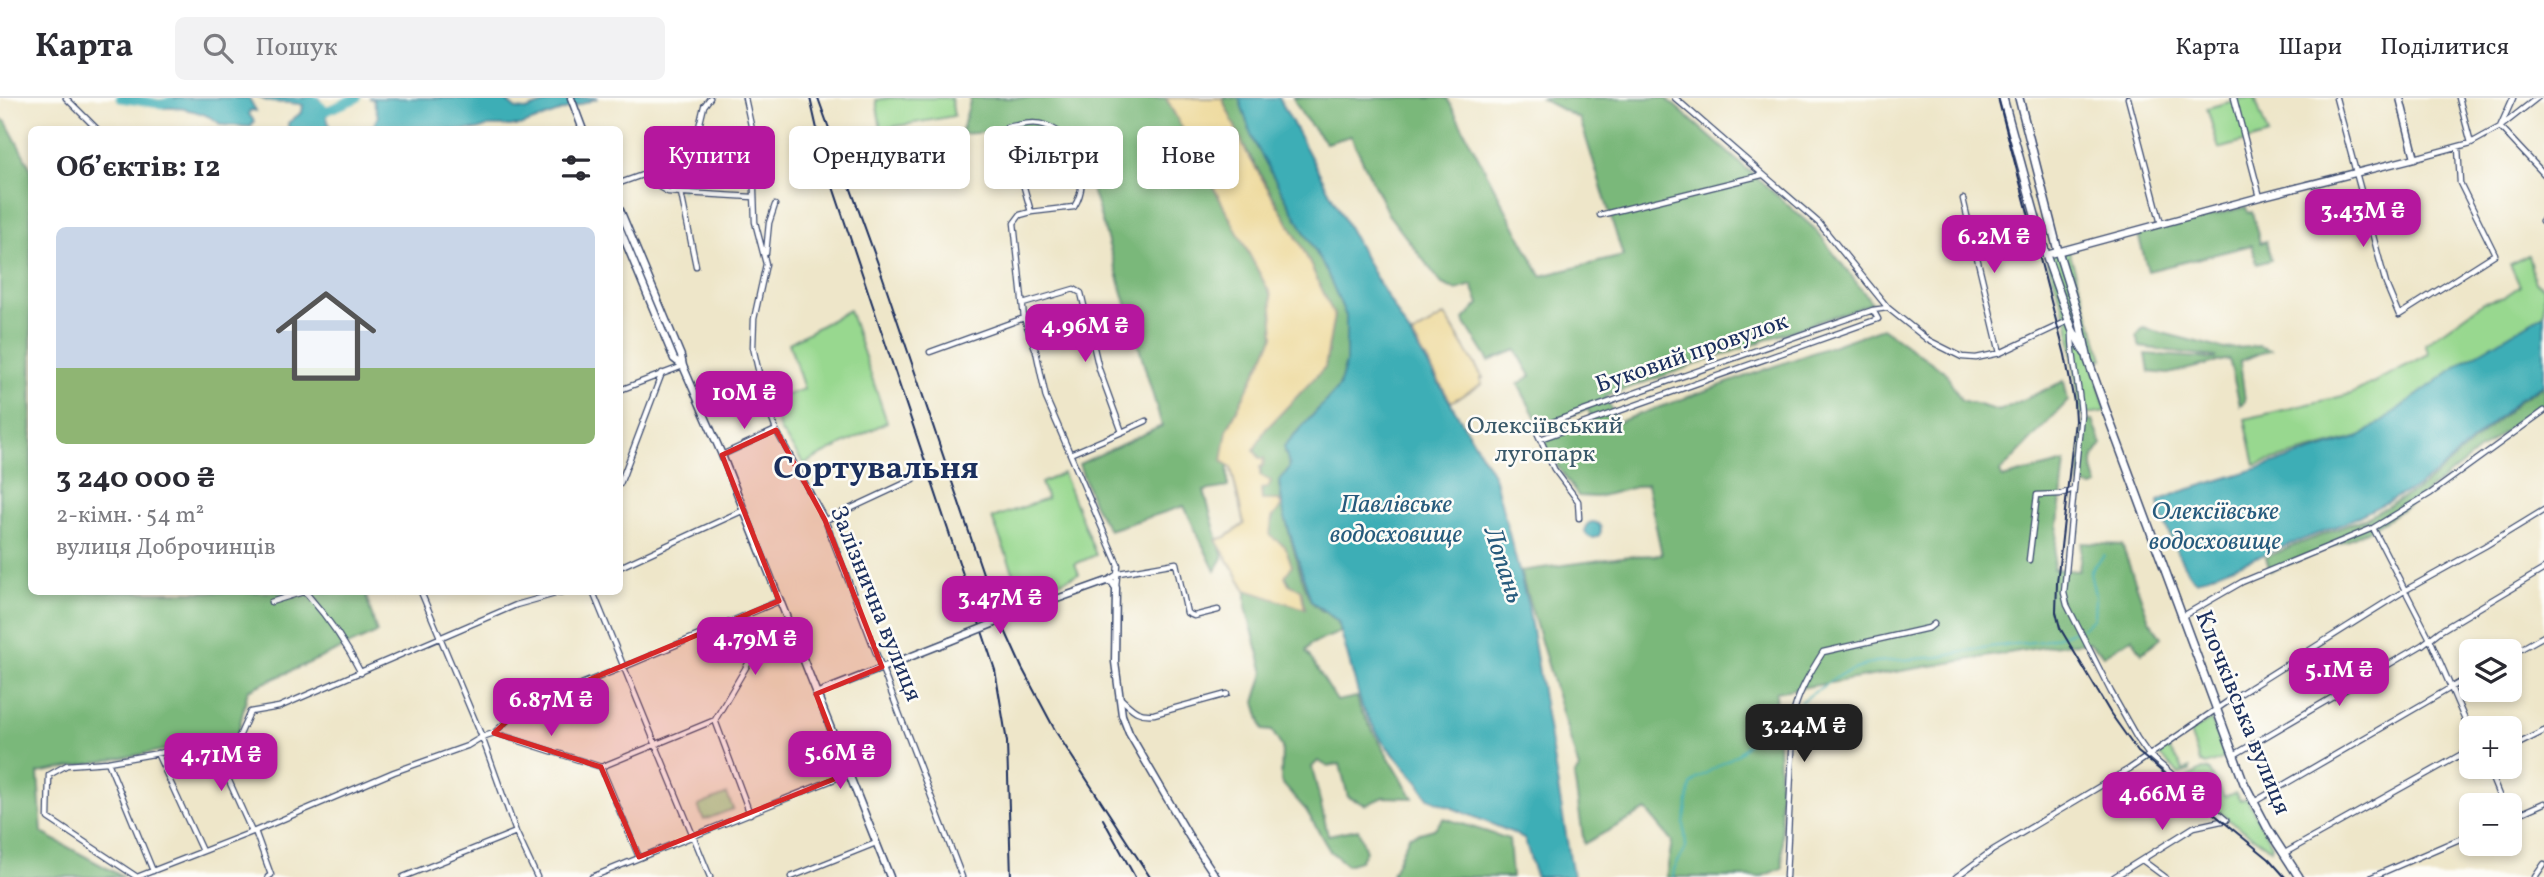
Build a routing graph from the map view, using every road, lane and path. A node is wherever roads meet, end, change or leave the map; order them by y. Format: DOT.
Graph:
graph roads {
  1 [pos="66,98"];
  2 [pos="571,98"];
  3 [pos="710,98"];
  4 [pos="745,98"];
  5 [pos="1675,98"];
  6 [pos="2003,98"];
  7 [pos="2019,98"];
  8 [pos="2128,98"];
  9 [pos="2234,98"];
  10 [pos="2336,98"];
  11 [pos="2400,98"];
  12 [pos="2459,98"];
  13 [pos="2513,98"];
  14 [pos="2537,98"];
  15 [pos="94,126"];
  16 [pos="582,126"];
  17 [pos="699,126"];
  18 [pos="2500,127"];
  19 [pos="2471,144"];
  20 [pos="2458,147"];
  21 [pos="2415,158"];
  22 [pos="2355,173"];
  23 [pos="644,174"];
  24 [pos="2544,174"];
  25 [pos="1763,175"];
  26 [pos="623,182"];
  27 [pos="663,189"];
  28 [pos="682,193"];
  29 [pos="753,197"];
  30 [pos="2260,197"];
  31 [pos="1963,199"];
  32 [pos="775,205"];
  33 [pos="1031,212"];
  34 [pos="1600,215"];
  35 [pos="623,217"];
  36 [pos="2161,224"];
  37 [pos="623,236"];
  38 [pos="2058,251"];
  39 [pos="2046,255"];
  40 [pos="765,257"];
  41 [pos="696,266"];
  42 [pos="1023,304"];
  43 [pos="1888,308"];
  44 [pos="1873,310"];
  45 [pos="1024,318"];
  46 [pos="2070,325"];
  47 [pos="930,352"];
  48 [pos="2000,353"];
  49 [pos="2088,360"];
  50 [pos="683,366"];
  51 [pos="662,373"];
  52 [pos="623,389"];
  53 [pos="2544,411"];
  54 [pos="1146,421"];
  55 [pos="776,430"];
  56 [pos="1122,432"];
  57 [pos="1540,439"];
  58 [pos="1070,454"];
  59 [pos="722,455"];
  60 [pos="623,476"];
  61 [pos="914,479"];
  62 [pos="2073,489"];
  63 [pos="744,510"];
  64 [pos="2544,510"];
  65 [pos="1579,518"];
  66 [pos="825,520"];
  67 [pos="2373,528"];
  68 [pos="2029,560"];
  69 [pos="623,566"];
  70 [pos="2544,569"];
  71 [pos="1119,573"];
  72 [pos="1107,581"];
  73 [pos="1116,588"];
  74 [pos="2404,591"];
  75 [pos="293,595"];
  76 [pos="308,595"];
  77 [pos="422,595"];
  78 [pos="551,595"];
  79 [pos="594,595"];
  80 [pos="779,601"];
  81 [pos="271,602"];
  82 [pos="1218,610"];
  83 [pos="2183,616"];
  84 [pos="1934,624"];
  85 [pos="788,625"];
  86 [pos="2544,636"];
  87 [pos="439,639"];
  88 [pos="2430,639"];
  89 [pos="2522,648"];
  90 [pos="625,667"];
  91 [pos="882,667"];
  92 [pos="360,673"];
  93 [pos="2459,682"];
  94 [pos="2452,686"];
  95 [pos="816,694"];
  96 [pos="1227,694"];
  97 [pos="1119,697"];
  98 [pos="2217,709"];
  99 [pos="2464,716"];
  100 [pos="715,720"];
  101 [pos="2544,731"];
  102 [pos="494,733"];
  103 [pos="482,737"];
  104 [pos="2522,742"];
  105 [pos="212,743"];
  106 [pos="656,744"];
  107 [pos="157,753"];
  108 [pos="2150,755"];
  109 [pos="2233,755"];
  110 [pos="2459,756"];
  111 [pos="108,762"];
  112 [pos="601,767"];
  113 [pos="847,774"];
  114 [pos="2253,803"];
  115 [pos="2544,803"];
  116 [pos="2522,812"];
  117 [pos="750,814"];
  118 [pos="254,832"];
  119 [pos="516,832"];
  120 [pos="694,835"];
  121 [pos="2459,839"];
  122 [pos="876,843"];
  123 [pos="202,851"];
  124 [pos="2283,854"];
  125 [pos="639,857"];
  126 [pos="2142,860"];
  127 [pos="2544,864"];
  128 [pos="153,871"];
  129 [pos="137,877"];
  130 [pos="268,877"];
  131 [pos="402,877"];
  132 [pos="537,877"];
  133 [pos="592,877"];
  134 [pos="710,877"];
  135 [pos="791,877"];
  136 [pos="890,877"];
  137 [pos="962,877"];
  138 [pos="1216,877"];
  139 [pos="1786,877"];
  140 [pos="1956,877"];
  141 [pos="2114,877"];
  142 [pos="2165,877"];
  143 [pos="2299,877"];
  144 [pos="2372,877"];
  145 [pos="2535,877"];
  1 -- 15 [label="street"];
  2 -- 16 [label="street"];
  3 -- 17 [label="street"];
  4 -- 29 [label="street, Залізнична вулиця"];
  5 -- 25 [label="street"];
  6 -- 39 [label="main road, Клочківська вулиця"];
  7 -- 38 [label="main road, Клочківська вулиця"];
  8 -- 36 [label="street"];
  9 -- 30 [label="street"];
  10 -- 22 [label="street"];
  11 -- 21 [label="street"];
  12 -- 19 [label="street"];
  13 -- 18 [label="street"];
  14 -- 18 [label="street"];
  18 -- 19 [label="street"];
  18 -- 24 [label="street"];
  19 -- 20 [label="street"];
  20 -- 21 [label="street"];
  20 -- 22 [label="street"];
  21 -- 22 [label="street"];
  22 -- 30 [label="street"];
  23 -- 26 [label="street"];
  25 -- 34 [label="street"];
  25 -- 43 [label="street"];
  27 -- 28 [label="street"];
  28 -- 29 [label="street"];
  28 -- 41 [label="street"];
  29 -- 40 [label="street, Залізнична вулиця"];
  30 -- 36 [label="street"];
  31 -- 48 [label="street"];
  32 -- 40 [label="street"];
  33 -- 33 [label="street"];
  33 -- 42 [label="street"];
  35 -- 50 [label="street"];
  36 -- 38 [label="street"];
  37 -- 50 [label="street"];
  38 -- 39 [label="street"];
  38 -- 49 [label="main road, Клочківська вулиця"];
  39 -- 46 [label="main road, Клочківська вулиця"];
  40 -- 55 [label="street, Залізнична вулиця"];
  42 -- 45 [label="street"];
  42 -- 56 [label="street"];
  43 -- 44 [label="street, Буковий провулок"];
  43 -- 48 [label="street"];
  44 -- 57 [label="street, Буковий провулок"];
  44 -- 57 [label="street, Буковий провулок"];
  45 -- 47 [label="street"];
  45 -- 58 [label="street"];
  46 -- 48 [label="street"];
  46 -- 49 [label="main road, Клочківська вулиця"];
  46 -- 62 [label="street, Клочківська вулиця"];
  49 -- 83 [label="main road, Клочківська вулиця"];
  50 -- 51 [label="street"];
  50 -- 59 [label="street"];
  51 -- 52 [label="street"];
  51 -- 60 [label="street"];
  53 -- 67 [label="street"];
  54 -- 56 [label="street"];
  55 -- 59 [label="street"];
  55 -- 66 [label="street, Залізнична вулиця"];
  56 -- 58 [label="street"];
  57 -- 65 [label="street"];
  58 -- 71 [label="street"];
  59 -- 63 [label="street"];
  61 -- 66 [label="street"];
  62 -- 68 [label="street"];
  62 -- 108 [label="street, Клочківська вулиця"];
  63 -- 69 [label="street"];
  63 -- 80 [label="street"];
  64 -- 74 [label="street"];
  66 -- 91 [label="street, Залізнична вулиця"];
  67 -- 74 [label="street"];
  67 -- 83 [label="street"];
  70 -- 88 [label="street"];
  71 -- 72 [label="street"];
  71 -- 73 [label="street"];
  71 -- 82 [label="street"];
  72 -- 73 [label="street"];
  72 -- 91 [label="street, bridge"];
  73 -- 97 [label="street"];
  74 -- 88 [label="street"];
  74 -- 98 [label="street"];
  75 -- 81 [label="street"];
  76 -- 92 [label="street"];
  77 -- 87 [label="street"];
  78 -- 87 [label="street"];
  79 -- 90 [label="street"];
  80 -- 85 [label="street"];
  80 -- 90 [label="street"];
  83 -- 98 [label="main road, Клочківська вулиця"];
  84 -- 139 [label="street"];
  85 -- 95 [label="street"];
  85 -- 100 [label="street"];
  86 -- 89 [label="street"];
  87 -- 92 [label="street"];
  87 -- 103 [label="street"];
  88 -- 94 [label="street"];
  88 -- 109 [label="street"];
  90 -- 102 [label="street"];
  90 -- 106 [label="street"];
  91 -- 95 [label="street"];
  91 -- 137 [label="street, Залізнична вулиця"];
  92 -- 105 [label="street"];
  93 -- 94 [label="street"];
  94 -- 99 [label="street"];
  94 -- 114 [label="street"];
  95 -- 113 [label="street"];
  96 -- 97 [label="street"];
  97 -- 138 [label="street"];
  98 -- 108 [label="street"];
  98 -- 109 [label="main road, Клочківська вулиця"];
  100 -- 106 [label="street"];
  100 -- 117 [label="street"];
  101 -- 104 [label="street"];
  102 -- 103 [label="street"];
  102 -- 112 [label="street"];
  103 -- 118 [label="street"];
  103 -- 119 [label="street"];
  105 -- 107 [label="street"];
  105 -- 118 [label="street"];
  106 -- 112 [label="street"];
  106 -- 120 [label="street"];
  107 -- 111 [label="street"];
  107 -- 123 [label="street"];
  108 -- 126 [label="street, Клочківська вулиця"];
  108 -- 140 [label="street"];
  109 -- 114 [label="main road, Клочківська вулиця"];
  110 -- 124 [label="street"];
  111 -- 128 [label="street"];
  111 -- 129 [label="street"];
  112 -- 125 [label="street"];
  113 -- 117 [label="street"];
  113 -- 122 [label="street"];
  114 -- 124 [label="main road, Клочківська вулиця"];
  115 -- 116 [label="street"];
  117 -- 120 [label="street"];
  118 -- 123 [label="street"];
  118 -- 130 [label="street"];
  119 -- 131 [label="street"];
  119 -- 132 [label="street"];
  120 -- 125 [label="street"];
  120 -- 134 [label="street"];
  121 -- 144 [label="street"];
  122 -- 135 [label="street"];
  122 -- 136 [label="street"];
  123 -- 128 [label="street"];
  124 -- 143 [label="main road, Клочківська вулиця"];
  125 -- 133 [label="street"];
  126 -- 141 [label="street"];
  126 -- 142 [label="street"];
  127 -- 145 [label="street"];
  128 -- 129 [label="street"];
}
